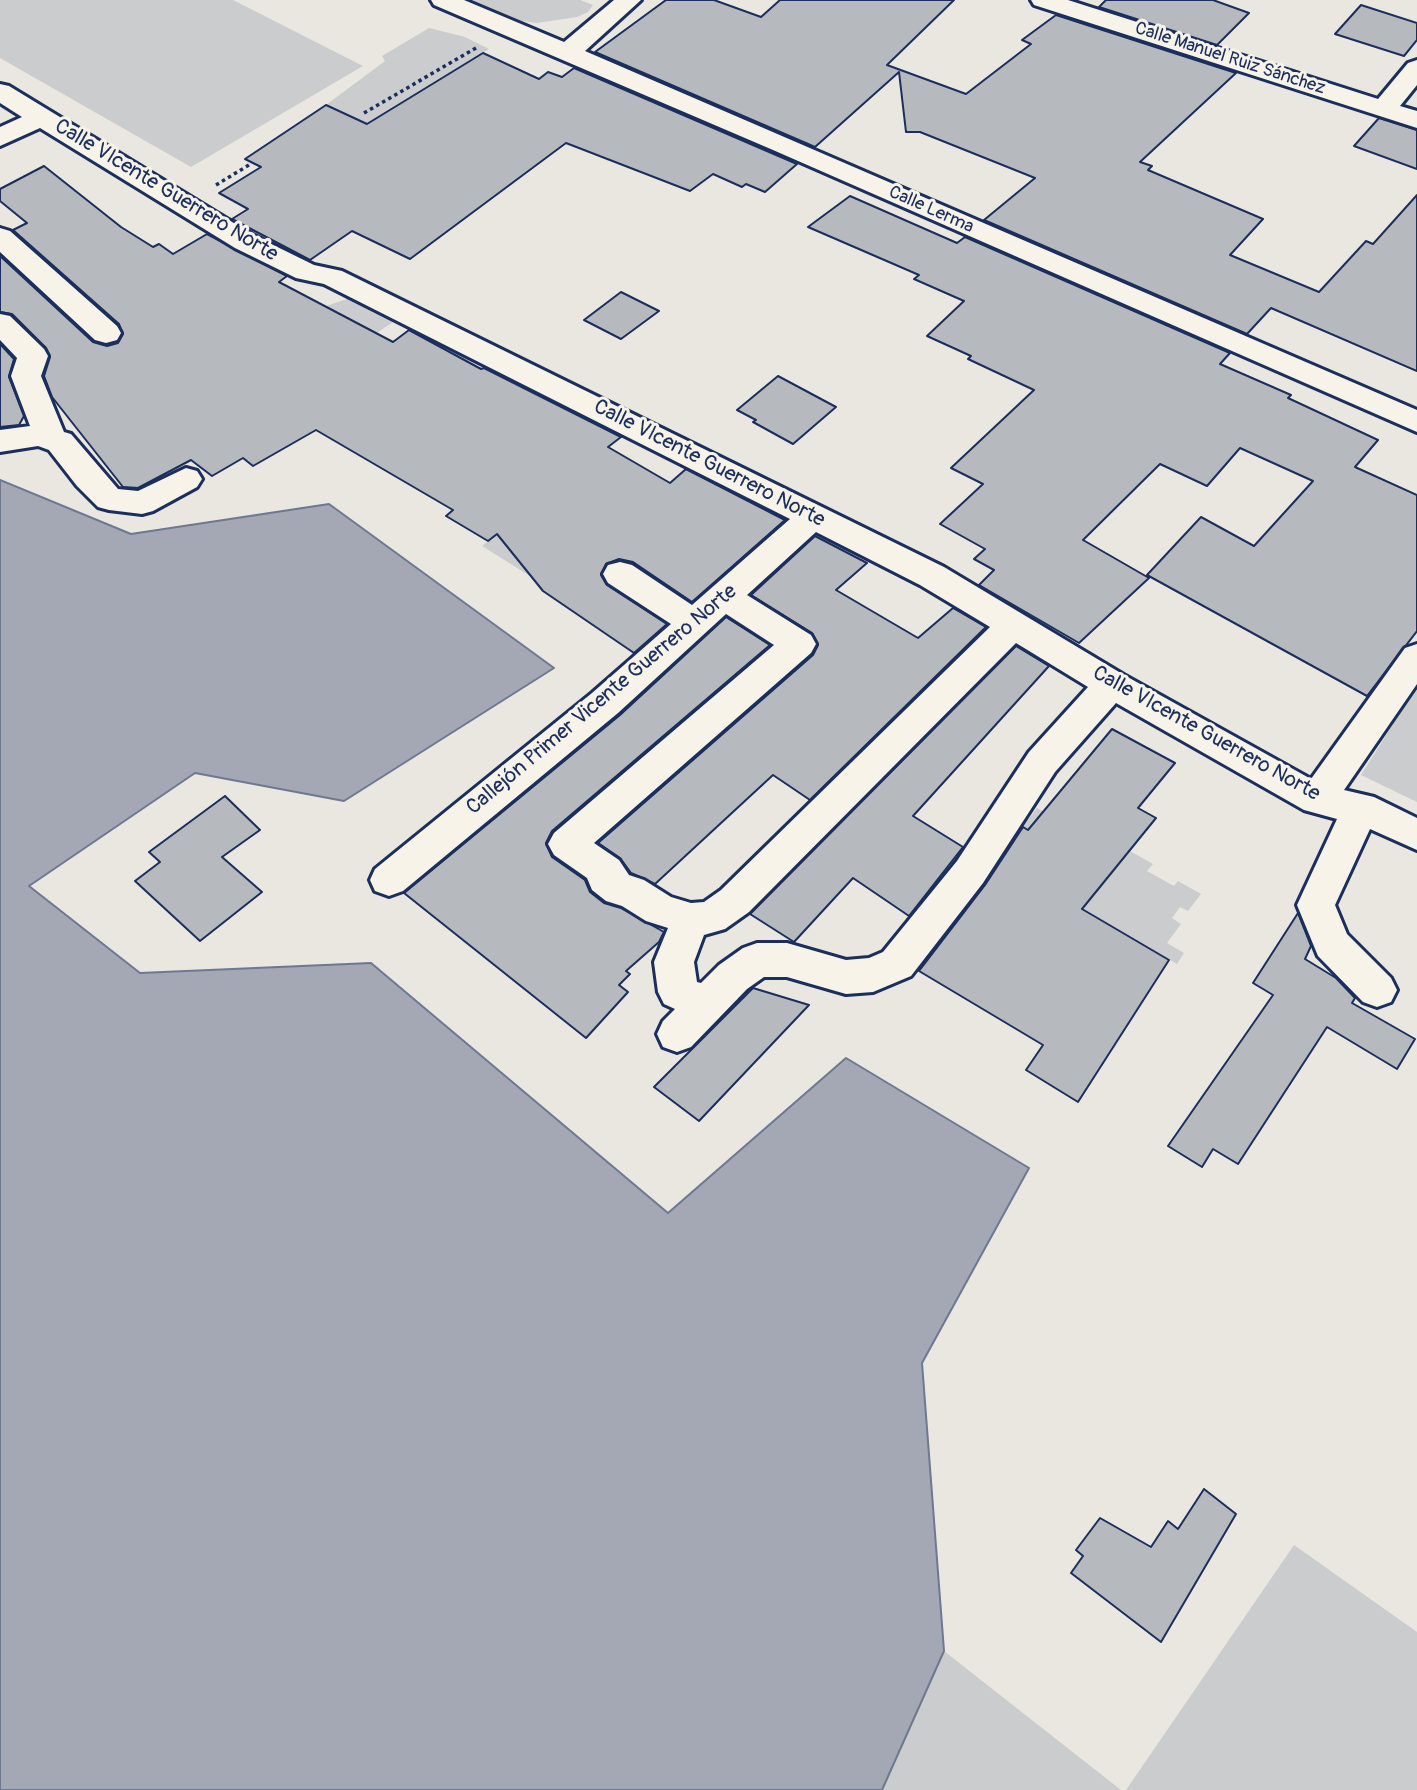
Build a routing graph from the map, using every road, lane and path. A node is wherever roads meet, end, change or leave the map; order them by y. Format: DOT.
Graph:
graph roads {
  1 [pos="443,0"];
  2 [pos="1043,0"];
  3 [pos="619,2"];
  4 [pos="506,28"];
  5 [pos="567,52"];
  6 [pos="1417,68"];
  7 [pos="0,92"];
  8 [pos="1384,108"];
  9 [pos="364,113"];
  10 [pos="37,114"];
  11 [pos="1417,120"];
  12 [pos="0,127"];
  13 [pos="0,138"];
  14 [pos="0,237"];
  15 [pos="0,323"];
  16 [pos="106,333"];
  17 [pos="1417,422"];
  18 [pos="50,437"];
  19 [pos="0,441"];
  20 [pos="186,479"];
  21 [pos="812,517"];
  22 [pos="620,574"];
  23 [pos="724,597"];
  24 [pos="695,624"];
  25 [pos="1012,626"];
  26 [pos="1417,657"];
  27 [pos="1112,684"];
  28 [pos="1317,800"];
  29 [pos="1361,808"];
  30 [pos="1417,835"];
  31 [pos="388,880"];
  32 [pos="691,919"];
  33 [pos="1377,990"];
  34 [pos="706,1004"];
  35 [pos="677,1034"];
  1 -- 4 [label="street, Calle Lerma"];
  2 -- 8 [label="street, Calle Manuel Ruiz Sánchez"];
  3 -- 5 [label="street"];
  4 -- 5 [label="street, Calle Lerma"];
  4 -- 9 [label="path"];
  5 -- 17 [label="street, Calle Lerma"];
  6 -- 8 [label="street"];
  7 -- 10 [label="street, Calle VIcente Guerrero Norte"];
  8 -- 11 [label="street, Calle Manuel Ruiz Sánchez"];
  10 -- 12 [label="street"];
  10 -- 13 [label="street"];
  10 -- 21 [label="street, Calle VIcente Guerrero Norte"];
  14 -- 16 [label="street"];
  15 -- 18 [label="street"];
  18 -- 19 [label="street"];
  18 -- 20 [label="street"];
  21 -- 23 [label="street, Callejón Primer Vicente Guerrero Norte"];
  21 -- 25 [label="street, Calle VIcente Guerrero Norte"];
  22 -- 24 [label="street"];
  23 -- 24 [label="street, Callejón Primer Vicente Guerrero Norte"];
  23 -- 32 [label="street"];
  24 -- 31 [label="street, Callejón Primer Vicente Guerrero Norte"];
  25 -- 27 [label="street, Calle VIcente Guerrero Norte"];
  25 -- 32 [label="street"];
  26 -- 28 [label="street"];
  27 -- 28 [label="street, Calle VIcente Guerrero Norte"];
  27 -- 34 [label="street"];
  28 -- 29 [label="street, Calle VIcente Guerrero Norte"];
  29 -- 30 [label="street, Calle VIcente Guerrero Norte"];
  29 -- 33 [label="street"];
  32 -- 34 [label="street"];
  34 -- 35 [label="street"];
}
